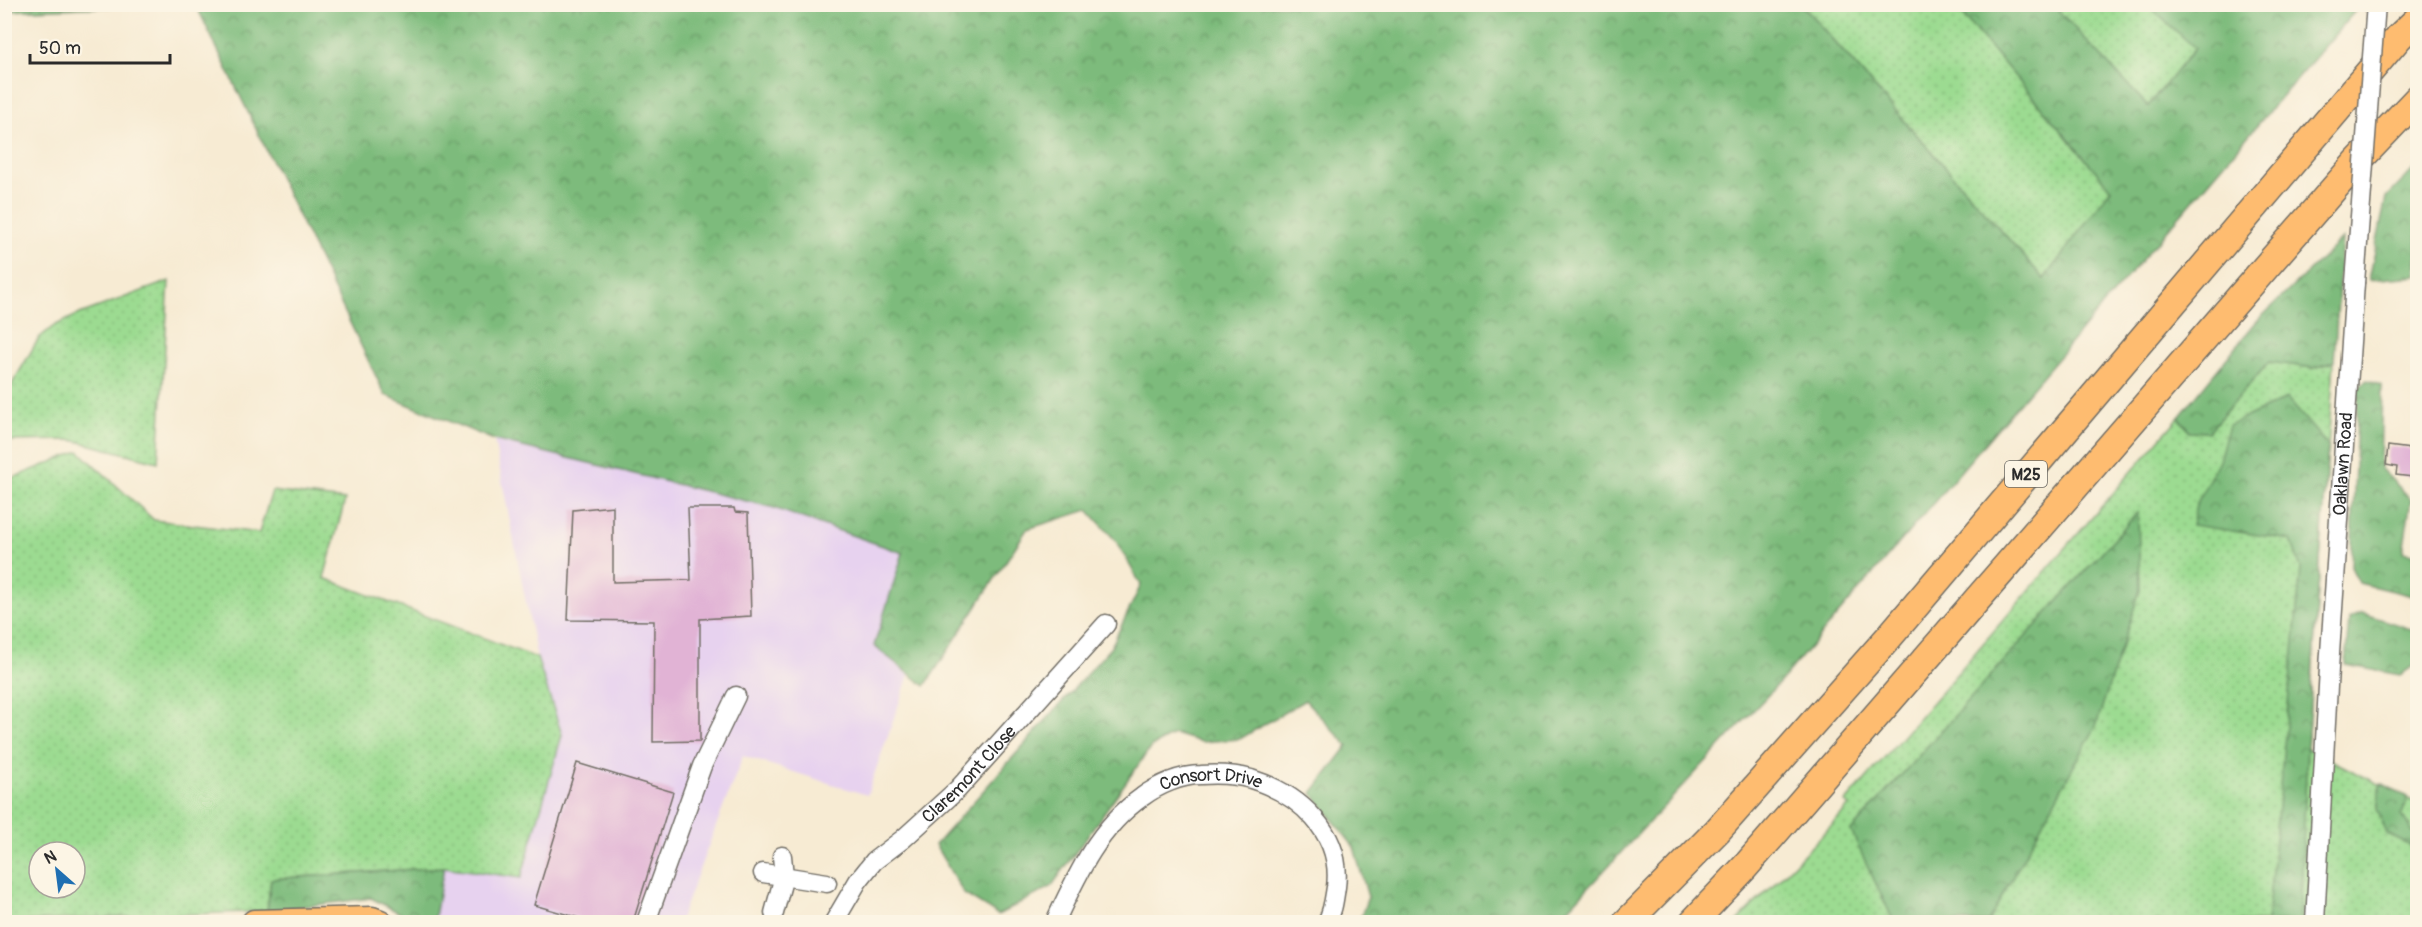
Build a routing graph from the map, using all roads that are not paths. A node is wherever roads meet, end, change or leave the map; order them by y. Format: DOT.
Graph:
graph roads {
  1 [pos="2376,4"];
  2 [pos="2418,19"];
  3 [pos="2418,98"];
  4 [pos="1106,624"];
  5 [pos="736,696"];
  6 [pos="782,856"];
  7 [pos="764,873"];
  8 [pos="784,876"];
  9 [pos="827,883"];
  10 [pos="778,919"];
  11 [pos="254,922"];
  12 [pos="380,922"];
  13 [pos="646,922"];
  14 [pos="834,922"];
  15 [pos="1055,922"];
  16 [pos="1327,922"];
  17 [pos="1628,922"];
  18 [pos="1693,922"];
  19 [pos="2315,922"];
  1 -- 19 [label="street, Oaklawn Road, bridge"];
  2 -- 17 [label="highway, M25"];
  3 -- 18 [label="highway, M25"];
  4 -- 14 [label="street, Claremont Close"];
  5 -- 13 [label="street"];
  6 -- 8 [label="street"];
  7 -- 8 [label="street"];
  8 -- 9 [label="street"];
  8 -- 10 [label="street"];
  11 -- 12 [label="main road"];
  15 -- 16 [label="street, Consort Drive"];
}
